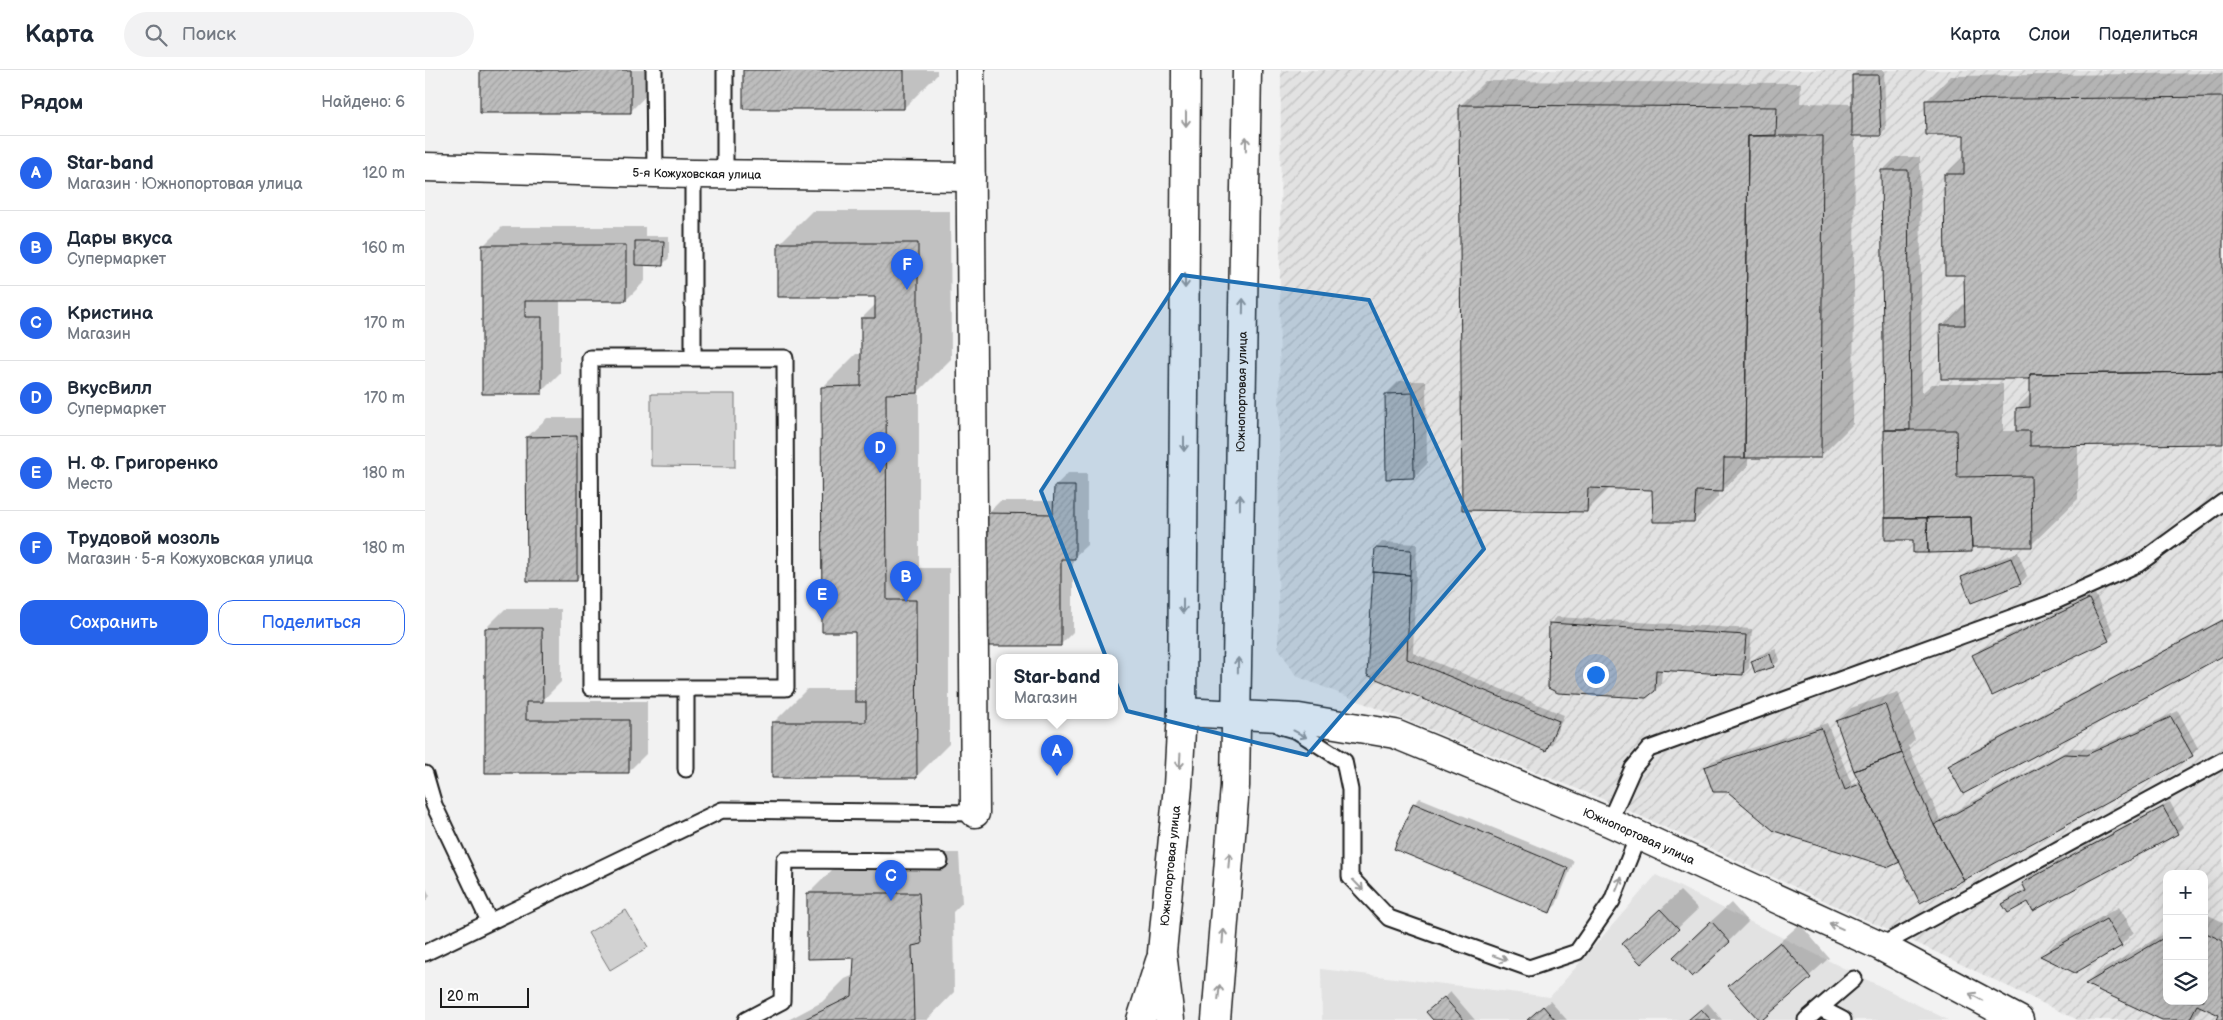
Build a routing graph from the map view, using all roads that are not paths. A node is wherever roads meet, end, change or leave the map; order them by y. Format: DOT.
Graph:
graph roads {
  1 [pos="654,70"];
  2 [pos="725,70"];
  3 [pos="970,70"];
  4 [pos="1186,70"];
  5 [pos="1247,70"];
  6 [pos="425,166"];
  7 [pos="655,173"];
  8 [pos="693,174"];
  9 [pos="725,174"];
  10 [pos="971,176"];
  11 [pos="693,358"];
  12 [pos="2223,502"];
  13 [pos="686,688"];
  14 [pos="1182,712"];
  15 [pos="1237,713"];
  16 [pos="2223,760"];
  17 [pos="686,769"];
  18 [pos="425,774"];
  19 [pos="975,813"];
  20 [pos="1609,822"];
  21 [pos="1638,836"];
  22 [pos="940,861"];
  23 [pos="489,921"];
  24 [pos="1880,946"];
  25 [pos="1162,952"];
  26 [pos="425,953"];
  27 [pos="1854,979"];
  28 [pos="1820,1008"];
  29 [pos="746,1020"];
  30 [pos="1141,1020"];
  31 [pos="1170,1020"];
  32 [pos="1216,1020"];
  33 [pos="1806,1020"];
  34 [pos="1843,1020"];
  35 [pos="2019,1020"];
  1 -- 7 [label="lane"];
  2 -- 9 [label="lane"];
  3 -- 10 [label="main road"];
  4 -- 14 [label="main road, Южнопортовая улица, one-way"];
  15 -- 5 [label="main road, Южнопортовая улица, one-way"];
  6 -- 7 [label="main road, 5-я Кожуховская улица"];
  7 -- 8 [label="main road, 5-я Кожуховская улица"];
  8 -- 9 [label="main road, 5-я Кожуховская улица"];
  8 -- 11 [label="lane"];
  9 -- 10 [label="main road, 5-я Кожуховская улица"];
  10 -- 19 [label="main road"];
  11 -- 13 [label="lane"];
  11 -- 13 [label="lane"];
  12 -- 20 [label="lane"];
  13 -- 17 [label="lane"];
  14 -- 15 [label="main road, Южнопортовая улица"];
  14 -- 25 [label="main road, Южнопортовая улица, one-way"];
  15 -- 20 [label="main road, Южнопортовая улица"];
  15 -- 21 [label="lane, one-way"];
  32 -- 15 [label="main road, Южнопортовая улица, one-way"];
  16 -- 24 [label="lane"];
  18 -- 23 [label="lane"];
  19 -- 23 [label="lane"];
  20 -- 21 [label="main road, Южнопортовая улица"];
  24 -- 21 [label="main road, Южнопортовая улица, one-way"];
  22 -- 29 [label="lane"];
  23 -- 26 [label="lane"];
  35 -- 24 [label="main road, Южнопортовая улица, one-way"];
  25 -- 30 [label="main road"];
  25 -- 31 [label="main road, Южнопортовая улица"];
  27 -- 28 [label="lane"];
  28 -- 33 [label="lane"];
  28 -- 34 [label="lane"];
}
